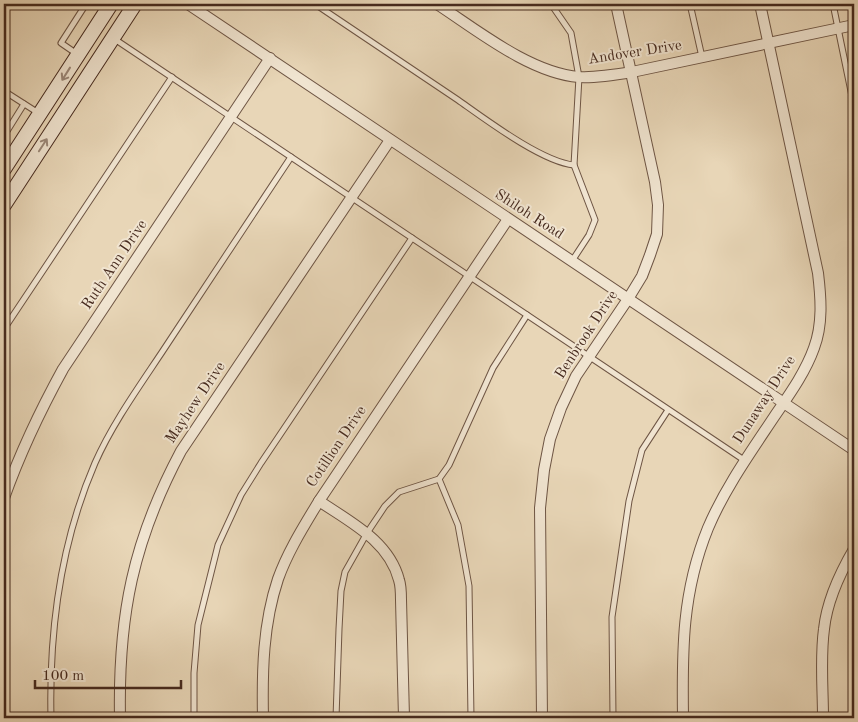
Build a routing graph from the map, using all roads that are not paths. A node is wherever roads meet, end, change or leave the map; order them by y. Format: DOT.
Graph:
graph roads {
  1 [pos="86,4"];
  2 [pos="111,4"];
  3 [pos="135,4"];
  4 [pos="188,4"];
  5 [pos="315,4"];
  6 [pos="437,4"];
  7 [pos="550,4"];
  8 [pos="616,4"];
  9 [pos="690,4"];
  10 [pos="760,4"];
  11 [pos="833,4"];
  12 [pos="854,25"];
  13 [pos="838,28"];
  14 [pos="113,38"];
  15 [pos="769,42"];
  16 [pos="78,55"];
  17 [pos="702,57"];
  18 [pos="270,58"];
  19 [pos="632,72"];
  20 [pos="172,77"];
  21 [pos="579,77"];
  22 [pos="4,91"];
  23 [pos="24,104"];
  24 [pos="854,106"];
  25 [pos="40,114"];
  26 [pos="231,117"];
  27 [pos="56,124"];
  28 [pos="4,136"];
  29 [pos="390,140"];
  30 [pos="291,157"];
  31 [pos="574,164"];
  32 [pos="4,167"];
  33 [pos="352,197"];
  34 [pos="4,205"];
  35 [pos="508,219"];
  36 [pos="412,238"];
  37 [pos="572,261"];
  38 [pos="470,276"];
  39 [pos="628,299"];
  40 [pos="527,315"];
  41 [pos="4,329"];
  42 [pos="589,356"];
  43 [pos="784,403"];
  44 [pos="668,410"];
  45 [pos="854,450"];
  46 [pos="744,460"];
  47 [pos="439,480"];
  48 [pos="4,498"];
  49 [pos="319,501"];
  50 [pos="367,533"];
  51 [pos="854,549"];
  52 [pos="50,718"];
  53 [pos="120,718"];
  54 [pos="194,718"];
  55 [pos="263,718"];
  56 [pos="336,718"];
  57 [pos="404,718"];
  58 [pos="471,718"];
  59 [pos="542,718"];
  60 [pos="613,718"];
  61 [pos="683,718"];
  62 [pos="823,718"];
  1 -- 16 [label="lane"];
  2 -- 16 [label="main road"];
  3 -- 14 [label="main road"];
  4 -- 18 [label="street, Shiloh Road"];
  5 -- 31 [label="lane"];
  6 -- 21 [label="street, Andover Drive"];
  7 -- 21 [label="lane"];
  8 -- 19 [label="street, Benbrook Drive"];
  9 -- 17 [label="lane"];
  10 -- 15 [label="street, Dunaway Drive"];
  11 -- 13 [label="lane"];
  12 -- 13 [label="street, Andover Drive"];
  13 -- 15 [label="street, Andover Drive"];
  13 -- 24 [label="lane"];
  14 -- 20 [label="lane"];
  14 -- 27 [label="main road"];
  15 -- 17 [label="street, Andover Drive"];
  15 -- 43 [label="street, Dunaway Drive"];
  16 -- 25 [label="main road, one-way"];
  17 -- 19 [label="street, Andover Drive"];
  18 -- 26 [label="street, Ruth Ann Drive"];
  18 -- 29 [label="street, Shiloh Road"];
  19 -- 21 [label="street, Andover Drive"];
  19 -- 39 [label="street, Benbrook Drive"];
  20 -- 26 [label="lane"];
  20 -- 41 [label="lane"];
  21 -- 31 [label="lane"];
  22 -- 23 [label="lane"];
  23 -- 25 [label="lane"];
  23 -- 28 [label="lane"];
  25 -- 27 [label="main road"];
  25 -- 32 [label="main road"];
  26 -- 30 [label="lane"];
  26 -- 48 [label="street, Ruth Ann Drive"];
  34 -- 27 [label="main road, one-way"];
  29 -- 33 [label="street, Mayhew Drive"];
  29 -- 35 [label="street, Shiloh Road"];
  30 -- 33 [label="lane"];
  30 -- 52 [label="lane"];
  31 -- 37 [label="lane"];
  33 -- 36 [label="lane"];
  33 -- 53 [label="street, Mayhew Drive"];
  35 -- 37 [label="street, Shiloh Road"];
  35 -- 38 [label="street, Cotillion Drive"];
  36 -- 38 [label="lane"];
  36 -- 54 [label="lane"];
  37 -- 39 [label="street, Shiloh Road"];
  38 -- 40 [label="lane"];
  38 -- 49 [label="street, Cotillion Drive"];
  39 -- 42 [label="street, Benbrook Drive"];
  39 -- 43 [label="street, Shiloh Road"];
  40 -- 42 [label="lane"];
  40 -- 47 [label="lane"];
  42 -- 44 [label="lane"];
  42 -- 59 [label="street, Benbrook Drive"];
  43 -- 45 [label="street, Shiloh Road"];
  43 -- 46 [label="street, Dunaway Drive"];
  44 -- 46 [label="lane"];
  44 -- 60 [label="lane"];
  46 -- 61 [label="street, Dunaway Drive"];
  47 -- 50 [label="lane"];
  47 -- 58 [label="lane"];
  49 -- 50 [label="street"];
  49 -- 55 [label="street, Cotillion Drive"];
  50 -- 56 [label="lane"];
  50 -- 57 [label="street"];
  51 -- 62 [label="street"];
}
